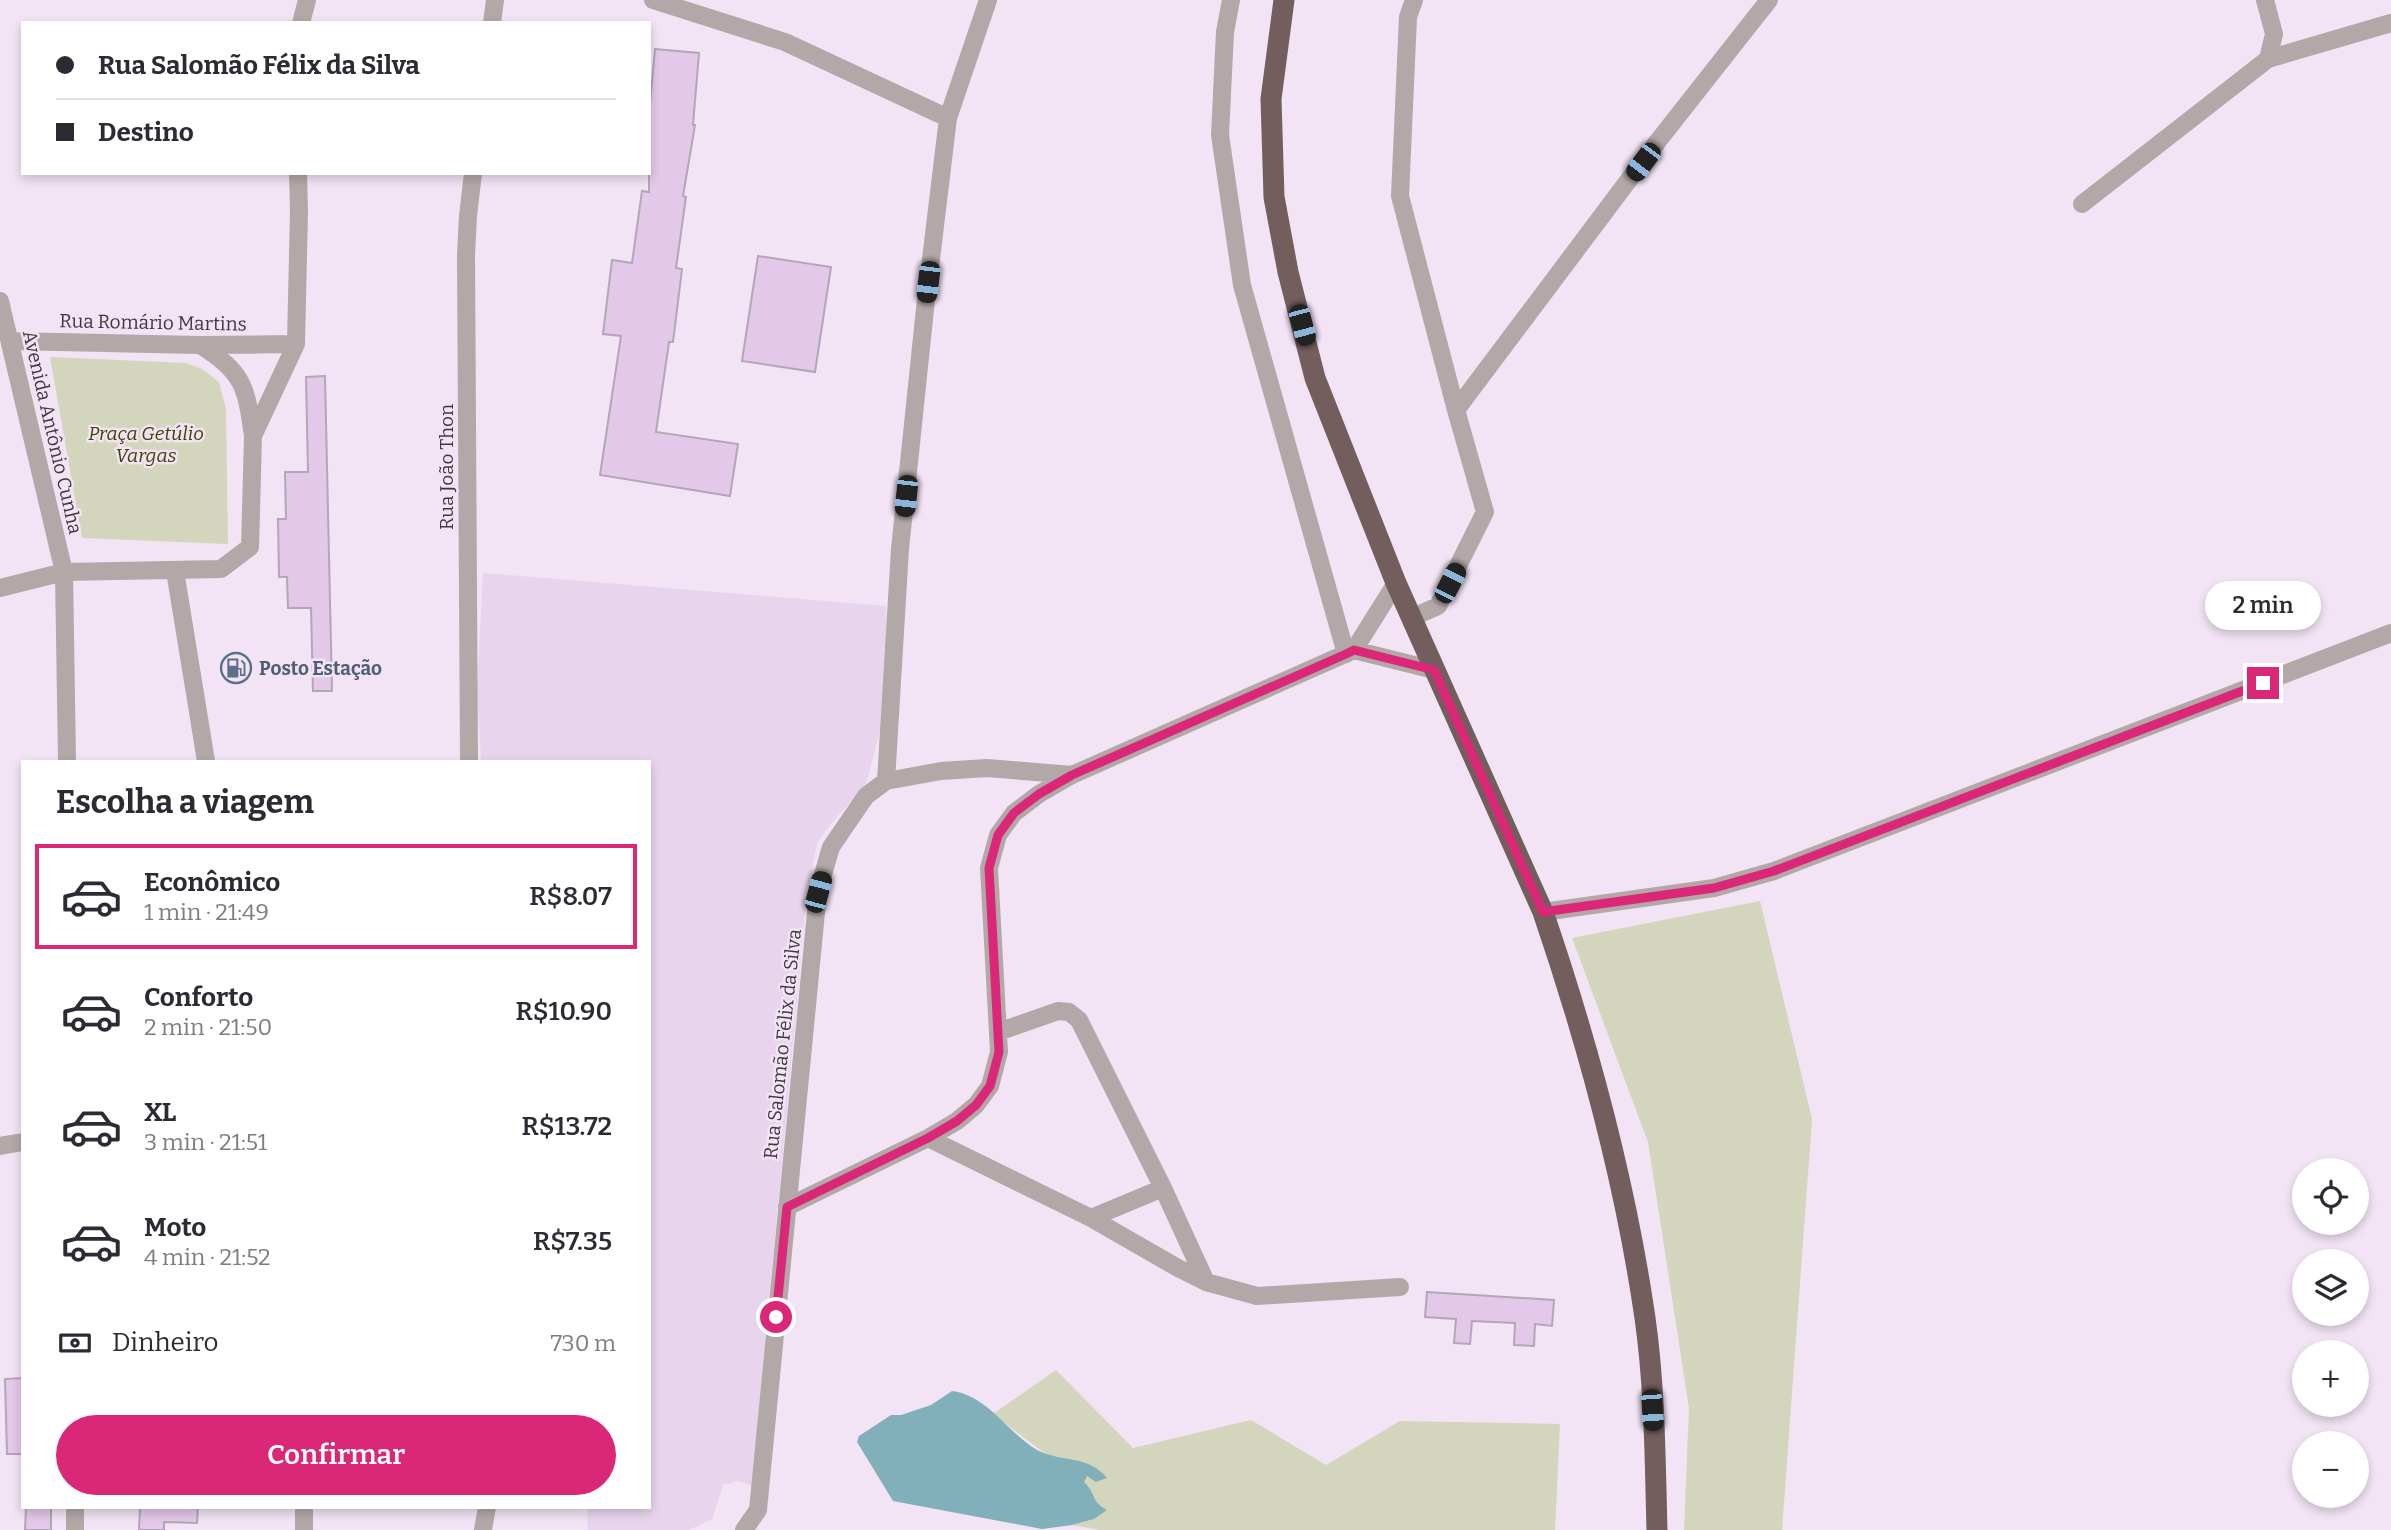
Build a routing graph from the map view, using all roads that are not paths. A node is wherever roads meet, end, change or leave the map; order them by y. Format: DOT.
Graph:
graph roads {
  1 [pos="307,0"];
  2 [pos="495,0"];
  3 [pos="653,0"];
  4 [pos="988,0"];
  5 [pos="1231,0"];
  6 [pos="1284,0"];
  7 [pos="1414,0"];
  8 [pos="1769,0"];
  9 [pos="2265,0"];
  10 [pos="302,21"];
  11 [pos="492,21"];
  12 [pos="2391,23"];
  13 [pos="2268,59"];
  14 [pos="948,118"];
  15 [pos="298,175"];
  16 [pos="473,175"];
  17 [pos="2082,204"];
  18 [pos="1,312"];
  19 [pos="10,341"];
  20 [pos="296,344"];
  21 [pos="199,345"];
  22 [pos="1456,410"];
  23 [pos="253,436"];
  24 [pos="175,571"];
  25 [pos="64,572"];
  26 [pos="1396,583"];
  27 [pos="0,588"];
  28 [pos="1411,618"];
  29 [pos="2391,633"];
  30 [pos="1350,652"];
  31 [pos="1434,670"];
  32 [pos="67,760"];
  33 [pos="206,760"];
  34 [pos="469,760"];
  35 [pos="1072,775"];
  36 [pos="886,781"];
  37 [pos="1543,912"];
  38 [pos="998,1032"];
  39 [pos="928,1138"];
  40 [pos="21,1142"];
  41 [pos="0,1146"];
  42 [pos="1163,1188"];
  43 [pos="787,1207"];
  44 [pos="1091,1218"];
  45 [pos="1206,1282"];
  46 [pos="1400,1287"];
  47 [pos="75,1509"];
  48 [pos="304,1509"];
  49 [pos="486,1509"];
  50 [pos="75,1530"];
  51 [pos="304,1530"];
  52 [pos="483,1530"];
  53 [pos="744,1530"];
  54 [pos="1657,1530"];
  1 -- 10 [label="street"];
  2 -- 11 [label="street"];
  3 -- 14 [label="street"];
  4 -- 14 [label="street"];
  5 -- 30 [label="street"];
  6 -- 26 [label="highway"];
  7 -- 22 [label="street"];
  8 -- 22 [label="street"];
  9 -- 13 [label="street"];
  12 -- 13 [label="street"];
  13 -- 17 [label="street"];
  14 -- 36 [label="street"];
  15 -- 20 [label="street"];
  16 -- 34 [label="street, Rua João Thon"];
  18 -- 19 [label="street, Avenida Antônio Cunha"];
  19 -- 21 [label="street, Rua Romário Martins"];
  19 -- 25 [label="street, Avenida Antônio Cunha"];
  20 -- 21 [label="street, Rua Romário Martins"];
  20 -- 23 [label="street"];
  21 -- 23 [label="street"];
  22 -- 28 [label="street"];
  23 -- 24 [label="street"];
  24 -- 25 [label="street"];
  24 -- 33 [label="street"];
  25 -- 27 [label="street"];
  25 -- 32 [label="street, Avenida Antônio Cunha"];
  26 -- 28 [label="highway"];
  26 -- 30 [label="street"];
  28 -- 31 [label="highway"];
  29 -- 37 [label="street"];
  30 -- 31 [label="street"];
  30 -- 35 [label="street"];
  31 -- 37 [label="highway"];
  35 -- 36 [label="street"];
  35 -- 38 [label="street"];
  36 -- 43 [label="street, Rua Salomão Félix da Silva"];
  37 -- 54 [label="highway"];
  38 -- 39 [label="street"];
  38 -- 42 [label="street"];
  39 -- 43 [label="street"];
  39 -- 44 [label="street"];
  40 -- 41 [label="street"];
  42 -- 44 [label="street"];
  42 -- 45 [label="street"];
  43 -- 53 [label="street, Rua Salomão Félix da Silva"];
  44 -- 45 [label="street"];
  45 -- 46 [label="street"];
  47 -- 50 [label="street"];
  48 -- 51 [label="street"];
  49 -- 52 [label="street"];
}
